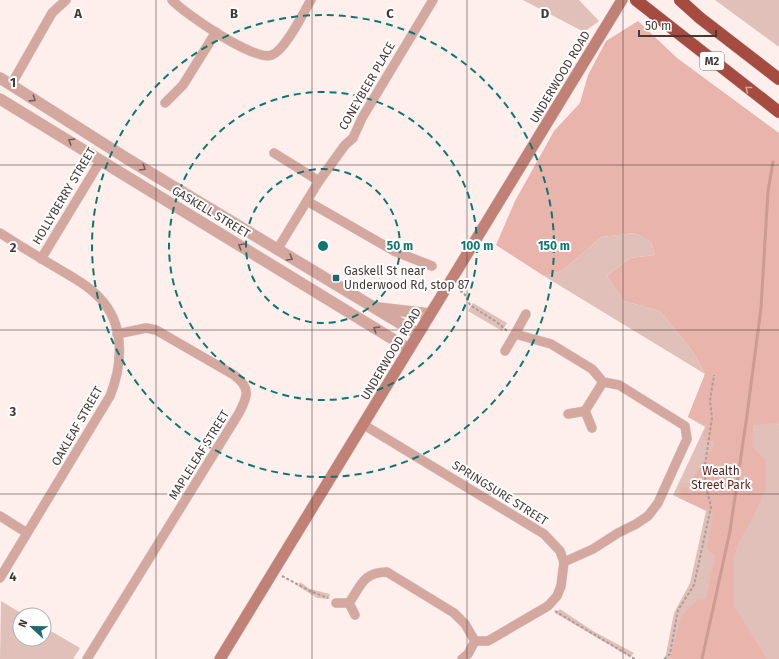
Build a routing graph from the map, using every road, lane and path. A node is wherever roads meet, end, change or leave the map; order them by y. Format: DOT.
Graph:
graph roads {
  1 [pos="66,0"];
  2 [pos="172,0"];
  3 [pos="311,0"];
  4 [pos="433,0"];
  5 [pos="622,0"];
  6 [pos="636,0"];
  7 [pos="680,0"];
  8 [pos="216,32"];
  9 [pos="0,78"];
  10 [pos="779,79"];
  11 [pos="11,85"];
  12 [pos="1,99"];
  13 [pos="165,103"];
  14 [pos="779,112"];
  15 [pos="108,147"];
  16 [pos="274,153"];
  17 [pos="101,160"];
  18 [pos="319,181"];
  19 [pos="307,201"];
  20 [pos="0,233"];
  21 [pos="276,250"];
  22 [pos="41,259"];
  23 [pos="269,262"];
  24 [pos="432,266"];
  25 [pos="460,291"];
  26 [pos="375,307"];
  27 [pos="430,314"];
  28 [pos="526,314"];
  29 [pos="117,334"];
  30 [pos="418,334"];
  31 [pos="514,334"];
  32 [pos="409,349"];
  33 [pos="505,351"];
  34 [pos="714,375"];
  35 [pos="603,382"];
  36 [pos="585,412"];
  37 [pos="568,414"];
  38 [pos="364,425"];
  39 [pos="592,428"];
  40 [pos="0,516"];
  41 [pos="27,533"];
  42 [pos="564,562"];
  43 [pos="274,571"];
  44 [pos="0,578"];
  45 [pos="336,603"];
  46 [pos="349,603"];
  47 [pos="548,606"];
  48 [pos="355,615"];
  49 [pos="475,641"];
  50 [pos="87,659"];
  51 [pos="220,659"];
  52 [pos="462,659"];
  53 [pos="635,659"];
  54 [pos="664,659"];
  1 -- 11 [label="street"];
  2 -- 8 [label="street"];
  3 -- 8 [label="street"];
  4 -- 18 [label="street, CONEYBEER PLACE"];
  5 -- 27 [label="main road, UNDERWOOD ROAD"];
  14 -- 6 [label="highway, M2, one-way"];
  7 -- 10 [label="highway, M2"];
  8 -- 13 [label="street"];
  9 -- 11 [label="street, GASKELL STREET"];
  11 -- 12 [label="street"];
  11 -- 15 [label="street, GASKELL STREET, one-way"];
  17 -- 12 [label="street, GASKELL STREET, one-way"];
  15 -- 17 [label="street, HOLLYBERRY STREET"];
  15 -- 21 [label="street, GASKELL STREET, one-way"];
  16 -- 18 [label="street"];
  17 -- 22 [label="street, HOLLYBERRY STREET"];
  23 -- 17 [label="street, GASKELL STREET, one-way"];
  18 -- 19 [label="street, CONEYBEER PLACE"];
  19 -- 21 [label="street, CONEYBEER PLACE"];
  19 -- 24 [label="street"];
  20 -- 22 [label="street, OAKLEAF STREET"];
  21 -- 23 [label="street, CONEYBEER PLACE"];
  21 -- 26 [label="street, GASKELL STREET, one-way"];
  22 -- 29 [label="street, OAKLEAF STREET"];
  32 -- 23 [label="street, GASKELL STREET, one-way"];
  25 -- 31 [label="path"];
  26 -- 27 [label="street, GASKELL STREET"];
  26 -- 30 [label="street, GASKELL STREET"];
  27 -- 30 [label="main road, UNDERWOOD ROAD"];
  28 -- 31 [label="street"];
  29 -- 41 [label="street, OAKLEAF STREET"];
  29 -- 50 [label="street, MAPLELEAF STREET"];
  30 -- 32 [label="main road, UNDERWOOD ROAD"];
  31 -- 33 [label="street"];
  31 -- 35 [label="street"];
  32 -- 38 [label="main road, UNDERWOOD ROAD"];
  34 -- 54 [label="path"];
  35 -- 36 [label="street"];
  35 -- 42 [label="street"];
  36 -- 37 [label="street"];
  36 -- 39 [label="street"];
  38 -- 42 [label="street, SPRINGSURE STREET"];
  38 -- 43 [label="main road, UNDERWOOD ROAD"];
  40 -- 41 [label="street"];
  41 -- 44 [label="street, OAKLEAF STREET"];
  42 -- 47 [label="street"];
  43 -- 45 [label="path"];
  43 -- 51 [label="main road, UNDERWOOD ROAD"];
  45 -- 46 [label="street"];
  46 -- 48 [label="street"];
  46 -- 49 [label="street"];
  47 -- 49 [label="street"];
  47 -- 53 [label="path"];
  49 -- 52 [label="street"];
}
